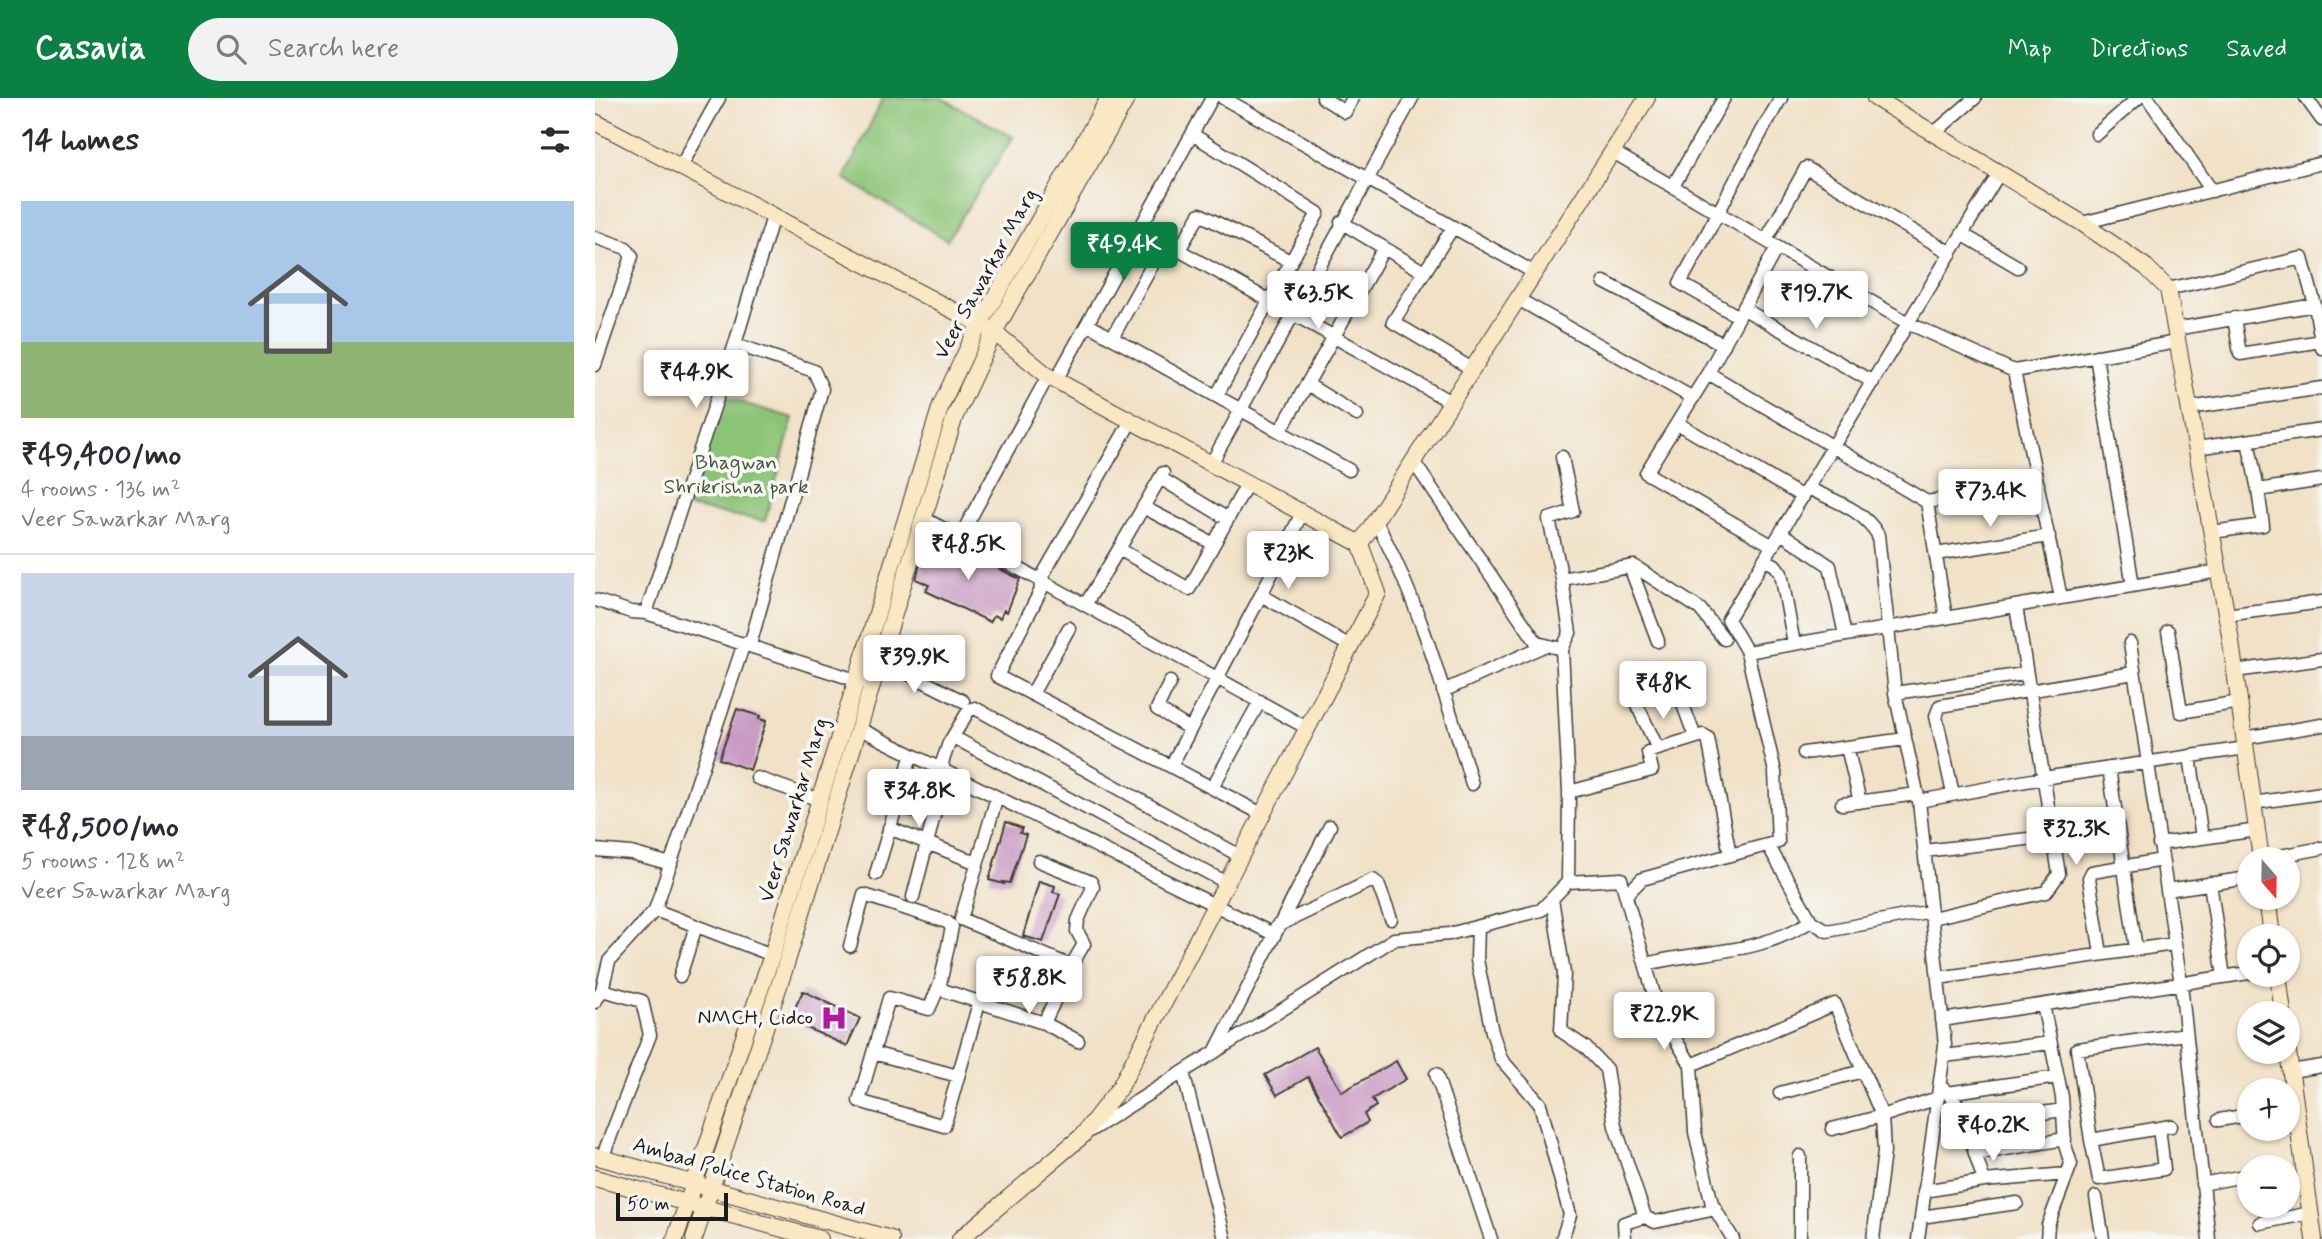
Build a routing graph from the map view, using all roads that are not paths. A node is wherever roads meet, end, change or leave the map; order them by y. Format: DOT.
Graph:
graph roads {
  1 [pos="719,98"];
  2 [pos="1109,98"];
  3 [pos="1127,98"];
  4 [pos="1212,98"];
  5 [pos="1223,98"];
  6 [pos="1322,98"];
  7 [pos="1353,98"];
  8 [pos="1412,98"];
  9 [pos="1647,98"];
  10 [pos="1724,98"];
  11 [pos="1781,98"];
  12 [pos="1875,98"];
  13 [pos="1975,98"];
  14 [pos="2138,98"];
  15 [pos="2148,98"];
  16 [pos="2306,98"];
  17 [pos="2322,120"];
  18 [pos="595,122"];
  19 [pos="1192,134"];
  20 [pos="1933,134"];
  21 [pos="2097,134"];
  22 [pos="1613,152"];
  23 [pos="2322,163"];
  24 [pos="680,168"];
  25 [pos="1998,175"];
  26 [pos="1367,179"];
  27 [pos="1673,186"];
  28 [pos="2212,191"];
  29 [pos="1720,214"];
  30 [pos="773,216"];
  31 [pos="1341,222"];
  32 [pos="2082,223"];
  33 [pos="1453,227"];
  34 [pos="1139,228"];
  35 [pos="1962,234"];
  36 [pos="595,237"];
  37 [pos="1165,242"];
  38 [pos="1771,243"];
  39 [pos="1384,248"];
  40 [pos="1179,250"];
  41 [pos="1951,253"];
  42 [pos="1290,261"];
  43 [pos="2018,267"];
  44 [pos="1424,272"];
  45 [pos="1535,273"];
  46 [pos="1604,282"];
  47 [pos="2168,289"];
  48 [pos="1268,299"];
  49 [pos="1518,299"];
  50 [pos="2315,305"];
  51 [pos="1293,313"];
  52 [pos="1741,313"];
  53 [pos="2234,318"];
  54 [pos="1908,323"];
  55 [pos="1087,324"];
  56 [pos="987,329"];
  57 [pos="1334,336"];
  58 [pos="2176,336"];
  59 [pos="1112,338"];
  60 [pos="735,344"];
  61 [pos="2321,344"];
  62 [pos="1724,345"];
  63 [pos="2097,356"];
  64 [pos="595,365"];
  65 [pos="1472,369"];
  66 [pos="2014,371"];
  67 [pos="1708,373"];
  68 [pos="1052,378"];
  69 [pos="1873,382"];
  70 [pos="1307,384"];
  71 [pos="2322,388"];
  72 [pos="1217,395"];
  73 [pos="1693,398"];
  74 [pos="1451,402"];
  75 [pos="2189,408"];
  76 [pos="1243,409"];
  77 [pos="1357,415"];
  78 [pos="1131,421"];
  79 [pos="1677,423"];
  80 [pos="1281,430"];
  81 [pos="2322,430"];
  82 [pos="2248,441"];
  83 [pos="1833,446"];
  84 [pos="2196,448"];
  85 [pos="1562,457"];
  86 [pos="1413,461"];
  87 [pos="1211,464"];
  88 [pos="1349,470"];
  89 [pos="2322,480"];
  90 [pos="1247,484"];
  91 [pos="2038,484"];
  92 [pos="2258,490"];
  93 [pos="1805,493"];
  94 [pos="1927,502"];
  95 [pos="1143,508"];
  96 [pos="1302,513"];
  97 [pos="923,518"];
  98 [pos="1228,519"];
  99 [pos="1375,520"];
  100 [pos="2212,532"];
  101 [pos="1781,533"];
  102 [pos="2049,536"];
  103 [pos="960,537"];
  104 [pos="1214,544"];
  105 [pos="1360,544"];
  106 [pos="1773,546"];
  107 [pos="1119,549"];
  108 [pos="1936,554"];
  109 [pos="1765,560"];
  110 [pos="1630,567"];
  111 [pos="2219,571"];
  112 [pos="1562,579"];
  113 [pos="1039,580"];
  114 [pos="2133,586"];
  115 [pos="1262,595"];
  116 [pos="2061,598"];
  117 [pos="595,600"];
  118 [pos="2322,603"];
  119 [pos="1085,605"];
  120 [pos="2016,606"];
  121 [pos="646,613"];
  122 [pos="2227,615"];
  123 [pos="1946,618"];
  124 [pos="1069,628"];
  125 [pos="1886,628"];
  126 [pos="2168,631"];
  127 [pos="1845,635"];
  128 [pos="1724,639"];
  129 [pos="1658,641"];
  130 [pos="2130,643"];
  131 [pos="747,644"];
  132 [pos="1794,644"];
  133 [pos="1546,645"];
  134 [pos="1350,646"];
  135 [pos="1562,649"];
  136 [pos="1747,652"];
  137 [pos="879,659"];
  138 [pos="2322,659"];
  139 [pos="2235,671"];
  140 [pos="2134,673"];
  141 [pos="2024,674"];
  142 [pos="1216,677"];
  143 [pos="1673,678"];
  144 [pos="864,682"];
  145 [pos="1170,682"];
  146 [pos="1443,691"];
  147 [pos="2028,692"];
  148 [pos="1895,693"];
  149 [pos="1032,694"];
  150 [pos="963,701"];
  151 [pos="1260,701"];
  152 [pos="2239,702"];
  153 [pos="1638,707"];
  154 [pos="1307,727"];
  155 [pos="2322,728"];
  156 [pos="858,729"];
  157 [pos="1190,729"];
  158 [pos="953,737"];
  159 [pos="1695,737"];
  160 [pos="1905,739"];
  161 [pos="2245,743"];
  162 [pos="1847,747"];
  163 [pos="1658,748"];
  164 [pos="1804,753"];
  165 [pos="2190,756"];
  166 [pos="911,757"];
  167 [pos="2147,763"];
  168 [pos="1171,766"];
  169 [pos="2109,768"];
  170 [pos="945,773"];
  171 [pos="757,778"];
  172 [pos="2043,778"];
  173 [pos="1472,784"];
  174 [pos="1213,788"];
  175 [pos="1569,792"];
  176 [pos="2322,793"];
  177 [pos="1953,794"];
  178 [pos="997,797"];
  179 [pos="1918,798"];
  180 [pos="820,800"];
  181 [pos="1860,802"];
  182 [pos="2253,803"];
  183 [pos="1842,804"];
  184 [pos="1262,814"];
  185 [pos="1330,826"];
  186 [pos="889,828"];
  187 [pos="2257,830"];
  188 [pos="2053,836"];
  189 [pos="2202,838"];
  190 [pos="927,843"];
  191 [pos="2159,844"];
  192 [pos="1768,845"];
  193 [pos="2261,847"];
  194 [pos="2322,848"];
  195 [pos="595,850"];
  196 [pos="1924,850"];
  197 [pos="2300,852"];
  198 [pos="1730,855"];
  199 [pos="1240,856"];
  200 [pos="2162,860"];
  201 [pos="1039,861"];
  202 [pos="977,863"];
  203 [pos="671,864"];
  204 [pos="2123,866"];
  205 [pos="876,874"];
  206 [pos="2237,880"];
  207 [pos="1568,882"];
  208 [pos="1227,883"];
  209 [pos="2210,883"];
  210 [pos="2167,890"];
  211 [pos="1626,895"];
  212 [pos="913,897"];
  213 [pos="1552,899"];
  214 [pos="1214,907"];
  215 [pos="655,910"];
  216 [pos="1931,915"];
  217 [pos="1391,919"];
  218 [pos="1811,921"];
  219 [pos="696,926"];
  220 [pos="1478,928"];
  221 [pos="1275,930"];
  222 [pos="2174,944"];
  223 [pos="850,946"];
  224 [pos="2136,949"];
  225 [pos="2101,954"];
  226 [pos="772,955"];
  227 [pos="1646,964"];
  228 [pos="1071,966"];
  229 [pos="2237,975"];
  230 [pos="680,976"];
  231 [pos="2224,977"];
  232 [pos="1938,978"];
  233 [pos="940,984"];
  234 [pos="2181,984"];
  235 [pos="599,996"];
  236 [pos="979,1003"];
  237 [pos="2043,1005"];
  238 [pos="1943,1020"];
  239 [pos="758,1022"];
  240 [pos="1044,1023"];
  241 [pos="2186,1034"];
  242 [pos="1078,1041"];
  243 [pos="2051,1043"];
  244 [pos="1215,1052"];
  245 [pos="873,1053"];
  246 [pos="1944,1056"];
  247 [pos="2290,1064"];
  248 [pos="1691,1065"];
  249 [pos="2322,1066"];
  250 [pos="2291,1070"];
  251 [pos="1863,1071"];
  252 [pos="1183,1072"];
  253 [pos="1436,1074"];
  254 [pos="958,1076"];
  255 [pos="2058,1077"];
  256 [pos="2291,1078"];
  257 [pos="1942,1091"];
  258 [pos="1780,1093"];
  259 [pos="2063,1110"];
  260 [pos="1882,1116"];
  261 [pos="2237,1117"];
  262 [pos="2219,1120"];
  263 [pos="1966,1124"];
  264 [pos="1832,1129"];
  265 [pos="1082,1136"];
  266 [pos="2065,1139"];
  267 [pos="2091,1140"];
  268 [pos="2298,1141"];
  269 [pos="1976,1154"];
  270 [pos="1800,1156"];
  271 [pos="599,1157"];
  272 [pos="2067,1174"];
  273 [pos="2237,1177"];
  274 [pos="595,1178"];
  275 [pos="1984,1181"];
  276 [pos="693,1182"];
  277 [pos="2202,1184"];
  278 [pos="711,1187"];
  279 [pos="1924,1191"];
  280 [pos="2096,1197"];
  281 [pos="686,1202"];
  282 [pos="2017,1203"];
  283 [pos="704,1207"];
  284 [pos="1716,1209"];
  285 [pos="2311,1213"];
  286 [pos="1645,1217"];
  287 [pos="1921,1217"];
  288 [pos="2260,1223"];
  289 [pos="675,1239"];
  290 [pos="694,1239"];
  291 [pos="820,1239"];
  292 [pos="891,1239"];
  293 [pos="960,1239"];
  294 [pos="1226,1239"];
  295 [pos="1491,1239"];
  296 [pos="1562,1239"];
  297 [pos="1625,1239"];
  298 [pos="1733,1239"];
  299 [pos="1800,1239"];
  300 [pos="1873,1239"];
  301 [pos="1918,1239"];
  302 [pos="2047,1239"];
  303 [pos="2103,1239"];
  304 [pos="2209,1239"];
  305 [pos="2315,1239"];
  1 -- 24 [label="street"];
  2 -- 56 [label="street, Veer Sawarkar Marg"];
  3 -- 56 [label="street, Veer Sawarkar Marg"];
  4 -- 19 [label="street"];
  5 -- 26 [label="street"];
  6 -- 7 [label="street"];
  8 -- 26 [label="street"];
  9 -- 22 [label="street"];
  10 -- 27 [label="street"];
  11 -- 29 [label="street"];
  12 -- 20 [label="street"];
  13 -- 20 [label="street"];
  14 -- 21 [label="street"];
  15 -- 28 [label="street"];
  16 -- 17 [label="street"];
  18 -- 24 [label="street"];
  19 -- 34 [label="street"];
  19 -- 42 [label="street"];
  20 -- 25 [label="street"];
  22 -- 27 [label="street"];
  22 -- 45 [label="street"];
  23 -- 28 [label="street"];
  24 -- 30 [label="street"];
  25 -- 32 [label="street"];
  25 -- 35 [label="street"];
  26 -- 31 [label="street"];
  26 -- 33 [label="street"];
  27 -- 29 [label="street"];
  28 -- 32 [label="street"];
  29 -- 38 [label="street"];
  29 -- 52 [label="street"];
  30 -- 56 [label="street"];
  30 -- 60 [label="street"];
  31 -- 39 [label="street"];
  31 -- 51 [label="street"];
  32 -- 47 [label="street"];
  33 -- 44 [label="street"];
  33 -- 45 [label="street"];
  34 -- 37 [label="street"];
  34 -- 55 [label="street"];
  35 -- 41 [label="street"];
  35 -- 43 [label="street"];
  36 -- 64 [label="street"];
  37 -- 40 [label="street"];
  37 -- 59 [label="street"];
  38 -- 41 [label="street"];
  38 -- 52 [label="street"];
  38 -- 54 [label="street"];
  39 -- 44 [label="street"];
  39 -- 57 [label="street"];
  40 -- 42 [label="street"];
  40 -- 48 [label="street"];
  41 -- 54 [label="street"];
  42 -- 48 [label="street"];
  44 -- 65 [label="street"];
  45 -- 49 [label="street"];
  46 -- 62 [label="street"];
  47 -- 50 [label="street"];
  47 -- 58 [label="street"];
  48 -- 51 [label="street"];
  48 -- 72 [label="street"];
  49 -- 65 [label="street"];
  49 -- 73 [label="street"];
  50 -- 53 [label="street"];
  50 -- 61 [label="street"];
  51 -- 57 [label="street"];
  51 -- 76 [label="street"];
  52 -- 62 [label="street"];
  52 -- 69 [label="street"];
  53 -- 58 [label="street"];
  53 -- 61 [label="street"];
  54 -- 66 [label="street"];
  54 -- 69 [label="street"];
  55 -- 59 [label="street"];
  55 -- 68 [label="street"];
  56 -- 68 [label="street"];
  56 -- 97 [label="street, Veer Sawarkar Marg"];
  56 -- 144 [label="street, Veer Sawarkar Marg"];
  57 -- 70 [label="street"];
  57 -- 74 [label="street"];
  58 -- 63 [label="street"];
  58 -- 75 [label="street"];
  59 -- 72 [label="street"];
  60 -- 121 [label="street"];
  60 -- 131 [label="street"];
  62 -- 67 [label="street"];
  63 -- 66 [label="street"];
  63 -- 114 [label="street"];
  65 -- 74 [label="street"];
  66 -- 91 [label="street"];
  67 -- 73 [label="street"];
  67 -- 83 [label="street"];
  68 -- 78 [label="street"];
  68 -- 103 [label="street"];
  69 -- 83 [label="street"];
  70 -- 77 [label="street"];
  70 -- 80 [label="street"];
  71 -- 75 [label="street"];
  72 -- 76 [label="street"];
  73 -- 79 [label="street"];
  74 -- 86 [label="street"];
  75 -- 84 [label="street"];
  76 -- 80 [label="street"];
  76 -- 87 [label="street"];
  78 -- 87 [label="street"];
  78 -- 113 [label="street"];
  79 -- 93 [label="street"];
  79 -- 106 [label="street"];
  80 -- 88 [label="street"];
  81 -- 82 [label="street"];
  82 -- 84 [label="street"];
  82 -- 92 [label="street"];
  83 -- 93 [label="street"];
  83 -- 94 [label="street"];
  84 -- 100 [label="street"];
  85 -- 112 [label="street"];
  86 -- 99 [label="street"];
  86 -- 133 [label="street"];
  87 -- 90 [label="street"];
  89 -- 92 [label="street"];
  90 -- 96 [label="street"];
  90 -- 98 [label="street"];
  91 -- 94 [label="street"];
  91 -- 102 [label="street"];
  92 -- 100 [label="street"];
  93 -- 101 [label="street"];
  93 -- 125 [label="street"];
  94 -- 108 [label="street"];
  95 -- 98 [label="street"];
  95 -- 104 [label="street"];
  95 -- 107 [label="street"];
  96 -- 105 [label="street"];
  96 -- 115 [label="street"];
  97 -- 103 [label="street"];
  97 -- 137 [label="street, Veer Sawarkar Marg"];
  98 -- 104 [label="street"];
  99 -- 105 [label="street"];
  99 -- 146 [label="street"];
  100 -- 111 [label="street"];
  101 -- 106 [label="street"];
  101 -- 127 [label="street"];
  102 -- 108 [label="street"];
  102 -- 116 [label="street"];
  103 -- 113 [label="street"];
  104 -- 107 [label="street"];
  105 -- 134 [label="street"];
  106 -- 109 [label="street"];
  107 -- 119 [label="street"];
  108 -- 123 [label="street"];
  109 -- 132 [label="street"];
  109 -- 136 [label="street"];
  110 -- 112 [label="street"];
  110 -- 128 [label="street"];
  110 -- 129 [label="street"];
  111 -- 114 [label="street"];
  111 -- 122 [label="street"];
  112 -- 135 [label="street"];
  113 -- 119 [label="street"];
  113 -- 149 [label="street"];
  114 -- 116 [label="street"];
  115 -- 134 [label="street"];
  115 -- 142 [label="street"];
  116 -- 120 [label="street"];
  117 -- 121 [label="street"];
  118 -- 122 [label="street"];
  119 -- 142 [label="street"];
  120 -- 123 [label="street"];
  120 -- 141 [label="street"];
  121 -- 131 [label="street"];
  122 -- 139 [label="street"];
  123 -- 125 [label="street"];
  124 -- 149 [label="street"];
  125 -- 127 [label="street"];
  125 -- 148 [label="street"];
  126 -- 152 [label="street"];
  127 -- 132 [label="street"];
  130 -- 140 [label="street"];
  131 -- 144 [label="street"];
  131 -- 203 [label="street"];
  132 -- 136 [label="street"];
  133 -- 135 [label="street"];
  133 -- 146 [label="street"];
  134 -- 154 [label="street"];
  135 -- 175 [label="street"];
  136 -- 192 [label="street"];
  137 -- 144 [label="street, Veer Sawarkar Marg"];
  137 -- 150 [label="street"];
  138 -- 139 [label="street"];
  139 -- 152 [label="street"];
  140 -- 147 [label="street"];
  140 -- 167 [label="street"];
  141 -- 147 [label="street"];
  141 -- 148 [label="street"];
  142 -- 151 [label="street"];
  142 -- 157 [label="street"];
  143 -- 159 [label="street"];
  144 -- 156 [label="street, Veer Sawarkar Marg"];
  144 -- 180 [label="street, Veer Sawarkar Marg"];
  145 -- 157 [label="street"];
  146 -- 173 [label="street"];
  147 -- 172 [label="street"];
  147 -- 177 [label="street"];
  148 -- 160 [label="street"];
  149 -- 168 [label="street"];
  151 -- 154 [label="street"];
  151 -- 174 [label="street"];
  152 -- 161 [label="street"];
  153 -- 163 [label="street"];
  154 -- 184 [label="street"];
  155 -- 161 [label="street"];
  156 -- 166 [label="street"];
  156 -- 239 [label="street, Veer Sawarkar Marg"];
  157 -- 168 [label="street"];
  158 -- 170 [label="street"];
  158 -- 199 [label="street"];
  158 -- 208 [label="street"];
  159 -- 163 [label="street"];
  159 -- 198 [label="street"];
  160 -- 162 [label="street"];
  160 -- 179 [label="street"];
  161 -- 165 [label="street"];
  161 -- 182 [label="street"];
  162 -- 164 [label="street"];
  162 -- 181 [label="street"];
  163 -- 175 [label="street"];
  165 -- 167 [label="street"];
  165 -- 189 [label="street"];
  166 -- 170 [label="street"];
  166 -- 186 [label="street"];
  167 -- 169 [label="street"];
  167 -- 191 [label="street"];
  168 -- 174 [label="street"];
  169 -- 172 [label="street"];
  169 -- 204 [label="street"];
  170 -- 178 [label="street"];
  170 -- 190 [label="street"];
  171 -- 180 [label="street"];
  172 -- 177 [label="street"];
  172 -- 188 [label="street"];
  174 -- 184 [label="street"];
  175 -- 207 [label="street"];
  176 -- 182 [label="street"];
  177 -- 179 [label="street"];
  178 -- 202 [label="street"];
  178 -- 214 [label="street"];
  179 -- 181 [label="street"];
  179 -- 196 [label="street"];
  180 -- 226 [label="street, Veer Sawarkar Marg"];
  181 -- 183 [label="street"];
  182 -- 187 [label="street"];
  184 -- 199 [label="street"];
  185 -- 221 [label="street"];
  186 -- 190 [label="street"];
  186 -- 205 [label="street"];
  187 -- 189 [label="street"];
  187 -- 193 [label="street"];
  188 -- 196 [label="street"];
  188 -- 216 [label="street"];
  189 -- 191 [label="street"];
  190 -- 202 [label="street"];
  190 -- 212 [label="street"];
  191 -- 200 [label="street"];
  192 -- 198 [label="street"];
  192 -- 218 [label="street"];
  194 -- 197 [label="street"];
  195 -- 203 [label="street"];
  196 -- 216 [label="street"];
  198 -- 211 [label="street"];
  199 -- 208 [label="street"];
  200 -- 204 [label="street"];
  200 -- 210 [label="street"];
  201 -- 228 [label="street"];
  202 -- 228 [label="street"];
  203 -- 215 [label="street"];
  204 -- 224 [label="street"];
  204 -- 225 [label="street"];
  206 -- 209 [label="street"];
  207 -- 211 [label="street"];
  207 -- 213 [label="street"];
  208 -- 214 [label="street"];
  209 -- 210 [label="street"];
  209 -- 231 [label="street"];
  210 -- 222 [label="street"];
  211 -- 227 [label="street"];
  213 -- 220 [label="street"];
  213 -- 286 [label="street"];
  214 -- 221 [label="street"];
  214 -- 265 [label="street"];
  215 -- 219 [label="street"];
  215 -- 235 [label="street"];
  216 -- 218 [label="street"];
  216 -- 232 [label="street"];
  217 -- 221 [label="street"];
  218 -- 227 [label="street"];
  219 -- 226 [label="street"];
  219 -- 230 [label="street"];
  220 -- 244 [label="street"];
  220 -- 296 [label="street"];
  221 -- 244 [label="street"];
  222 -- 224 [label="street"];
  222 -- 234 [label="street"];
  223 -- 233 [label="street"];
  224 -- 225 [label="street"];
  225 -- 232 [label="street"];
  226 -- 239 [label="street, Veer Sawarkar Marg"];
  227 -- 248 [label="street"];
  228 -- 240 [label="street"];
  229 -- 231 [label="street"];
  231 -- 234 [label="street"];
  232 -- 238 [label="street"];
  233 -- 236 [label="street"];
  233 -- 245 [label="street"];
  234 -- 237 [label="street"];
  234 -- 241 [label="street"];
  235 -- 271 [label="street"];
  236 -- 240 [label="street"];
  236 -- 254 [label="street"];
  237 -- 238 [label="street"];
  237 -- 243 [label="street"];
  238 -- 246 [label="street"];
  239 -- 276 [label="street, Veer Sawarkar Marg"];
  239 -- 278 [label="street, Veer Sawarkar Marg"];
  240 -- 242 [label="street"];
  241 -- 267 [label="street"];
  241 -- 277 [label="street"];
  243 -- 246 [label="street"];
  243 -- 255 [label="street"];
  244 -- 252 [label="street"];
  245 -- 254 [label="street"];
  245 -- 254 [label="street"];
  246 -- 257 [label="street"];
  247 -- 250 [label="street"];
  248 -- 251 [label="street"];
  248 -- 284 [label="street"];
  249 -- 250 [label="street"];
  250 -- 256 [label="street"];
  251 -- 258 [label="street"];
  251 -- 260 [label="street"];
  252 -- 265 [label="street"];
  252 -- 294 [label="street"];
  253 -- 295 [label="street"];
  255 -- 257 [label="street"];
  255 -- 259 [label="street"];
  257 -- 260 [label="street"];
  257 -- 263 [label="street"];
  257 -- 279 [label="street"];
  259 -- 263 [label="street"];
  259 -- 266 [label="street"];
  260 -- 264 [label="street"];
  260 -- 300 [label="street"];
  261 -- 262 [label="street"];
  263 -- 269 [label="street"];
  265 -- 293 [label="street"];
  266 -- 269 [label="street"];
  266 -- 272 [label="street"];
  267 -- 267 [label="street"];
  268 -- 285 [label="street"];
  269 -- 275 [label="street"];
  270 -- 299 [label="street"];
  271 -- 276 [label="street, Ambad Police Station Road"];
  272 -- 275 [label="street"];
  272 -- 302 [label="street"];
  273 -- 277 [label="street"];
  274 -- 281 [label="street, Ambad Police Station Road"];
  275 -- 279 [label="street"];
  276 -- 278 [label="street, Ambad Police Station Road"];
  276 -- 281 [label="street, Veer Sawarkar Marg"];
  277 -- 304 [label="street"];
  278 -- 283 [label="street, Veer Sawarkar Marg"];
  278 -- 292 [label="street, Ambad Police Station Road"];
  279 -- 287 [label="street"];
  280 -- 303 [label="street"];
  281 -- 283 [label="street, Ambad Police Station Road"];
  281 -- 289 [label="street, Veer Sawarkar Marg"];
  282 -- 287 [label="street"];
  283 -- 290 [label="street, Veer Sawarkar Marg"];
  283 -- 291 [label="street, Ambad Police Station Road"];
  284 -- 286 [label="street"];
  284 -- 298 [label="street"];
  285 -- 288 [label="street"];
  285 -- 305 [label="street"];
  286 -- 297 [label="street"];
  287 -- 301 [label="street"];
}
